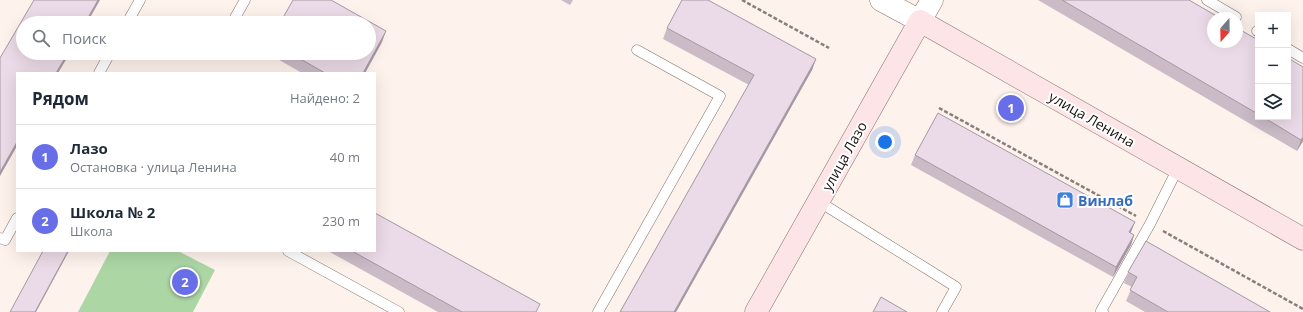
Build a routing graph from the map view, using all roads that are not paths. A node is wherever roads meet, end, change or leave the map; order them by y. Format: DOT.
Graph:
graph roads {
  1 [pos="140,0"];
  2 [pos="245,0"];
  3 [pos="881,0"];
  4 [pos="932,0"];
  5 [pos="1207,0"];
  6 [pos="1227,12"];
  7 [pos="131,16"];
  8 [pos="236,16"];
  9 [pos="920,21"];
  10 [pos="637,50"];
  11 [pos="1291,51"];
  12 [pos="1303,58"];
  13 [pos="106,60"];
  14 [pos="100,72"];
  15 [pos="1178,168"];
  16 [pos="818,202"];
  17 [pos="16,220"];
  18 [pos="0,238"];
  19 [pos="1303,239"];
  20 [pos="290,252"];
  21 [pos="399,312"];
  22 [pos="598,312"];
  23 [pos="756,312"];
  24 [pos="942,312"];
  25 [pos="1103,312"];
  1 -- 7 [label="lane"];
  2 -- 8 [label="lane"];
  3 -- 9 [label="street, улица Ленина"];
  4 -- 9 [label="street, улица Лазо"];
  5 -- 6 [label="lane"];
  9 -- 15 [label="main road, улица Ленина"];
  9 -- 16 [label="main road, улица Лазо"];
  10 -- 22 [label="lane"];
  11 -- 12 [label="lane"];
  13 -- 14 [label="lane"];
  15 -- 19 [label="main road, улица Ленина"];
  15 -- 25 [label="lane"];
  16 -- 23 [label="main road, улица Лазо"];
  16 -- 24 [label="lane"];
  17 -- 18 [label="lane"];
  20 -- 21 [label="lane"];
}
